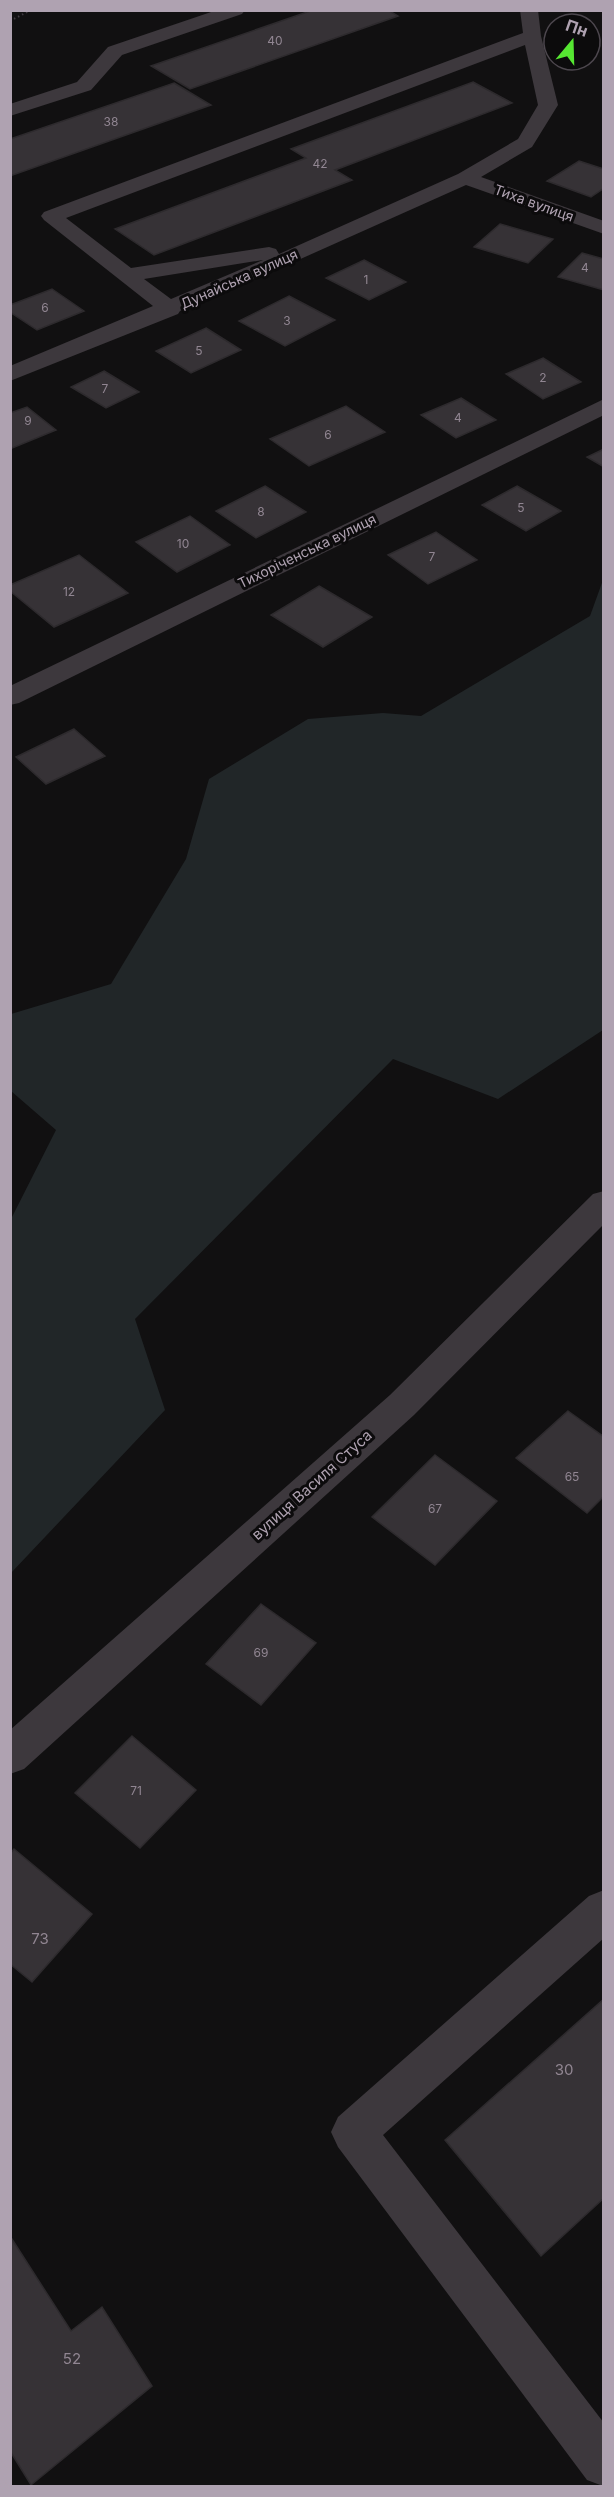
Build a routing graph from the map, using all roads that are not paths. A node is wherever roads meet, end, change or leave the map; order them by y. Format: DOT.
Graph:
graph roads {
  1 [pos="236,10"];
  2 [pos="530,10"];
  3 [pos="532,36"];
  4 [pos="10,110"];
  5 [pos="465,178"];
  6 [pos="603,228"];
  7 [pos="314,246"];
  8 [pos="126,275"];
  9 [pos="170,309"];
  10 [pos="10,374"];
  11 [pos="603,406"];
  12 [pos="10,697"];
  13 [pos="603,1203"];
  14 [pos="10,1756"];
  15 [pos="603,1910"];
  16 [pos="603,2463"];
  1 -- 4 [label="street"];
  2 -- 3 [label="street, Дунайська вулиця"];
  3 -- 5 [label="street, Дунайська вулиця"];
  3 -- 8 [label="street"];
  5 -- 6 [label="street, Тиха вулиця"];
  5 -- 7 [label="street, Дунайська вулиця"];
  7 -- 8 [label="street"];
  7 -- 9 [label="street, Дунайська вулиця"];
  8 -- 9 [label="street"];
  9 -- 10 [label="street, Дунайська вулиця"];
  11 -- 12 [label="street, Тихоріченська вулиця"];
  13 -- 14 [label="street, вулиця Василя Стуса"];
  15 -- 16 [label="street"];
}
